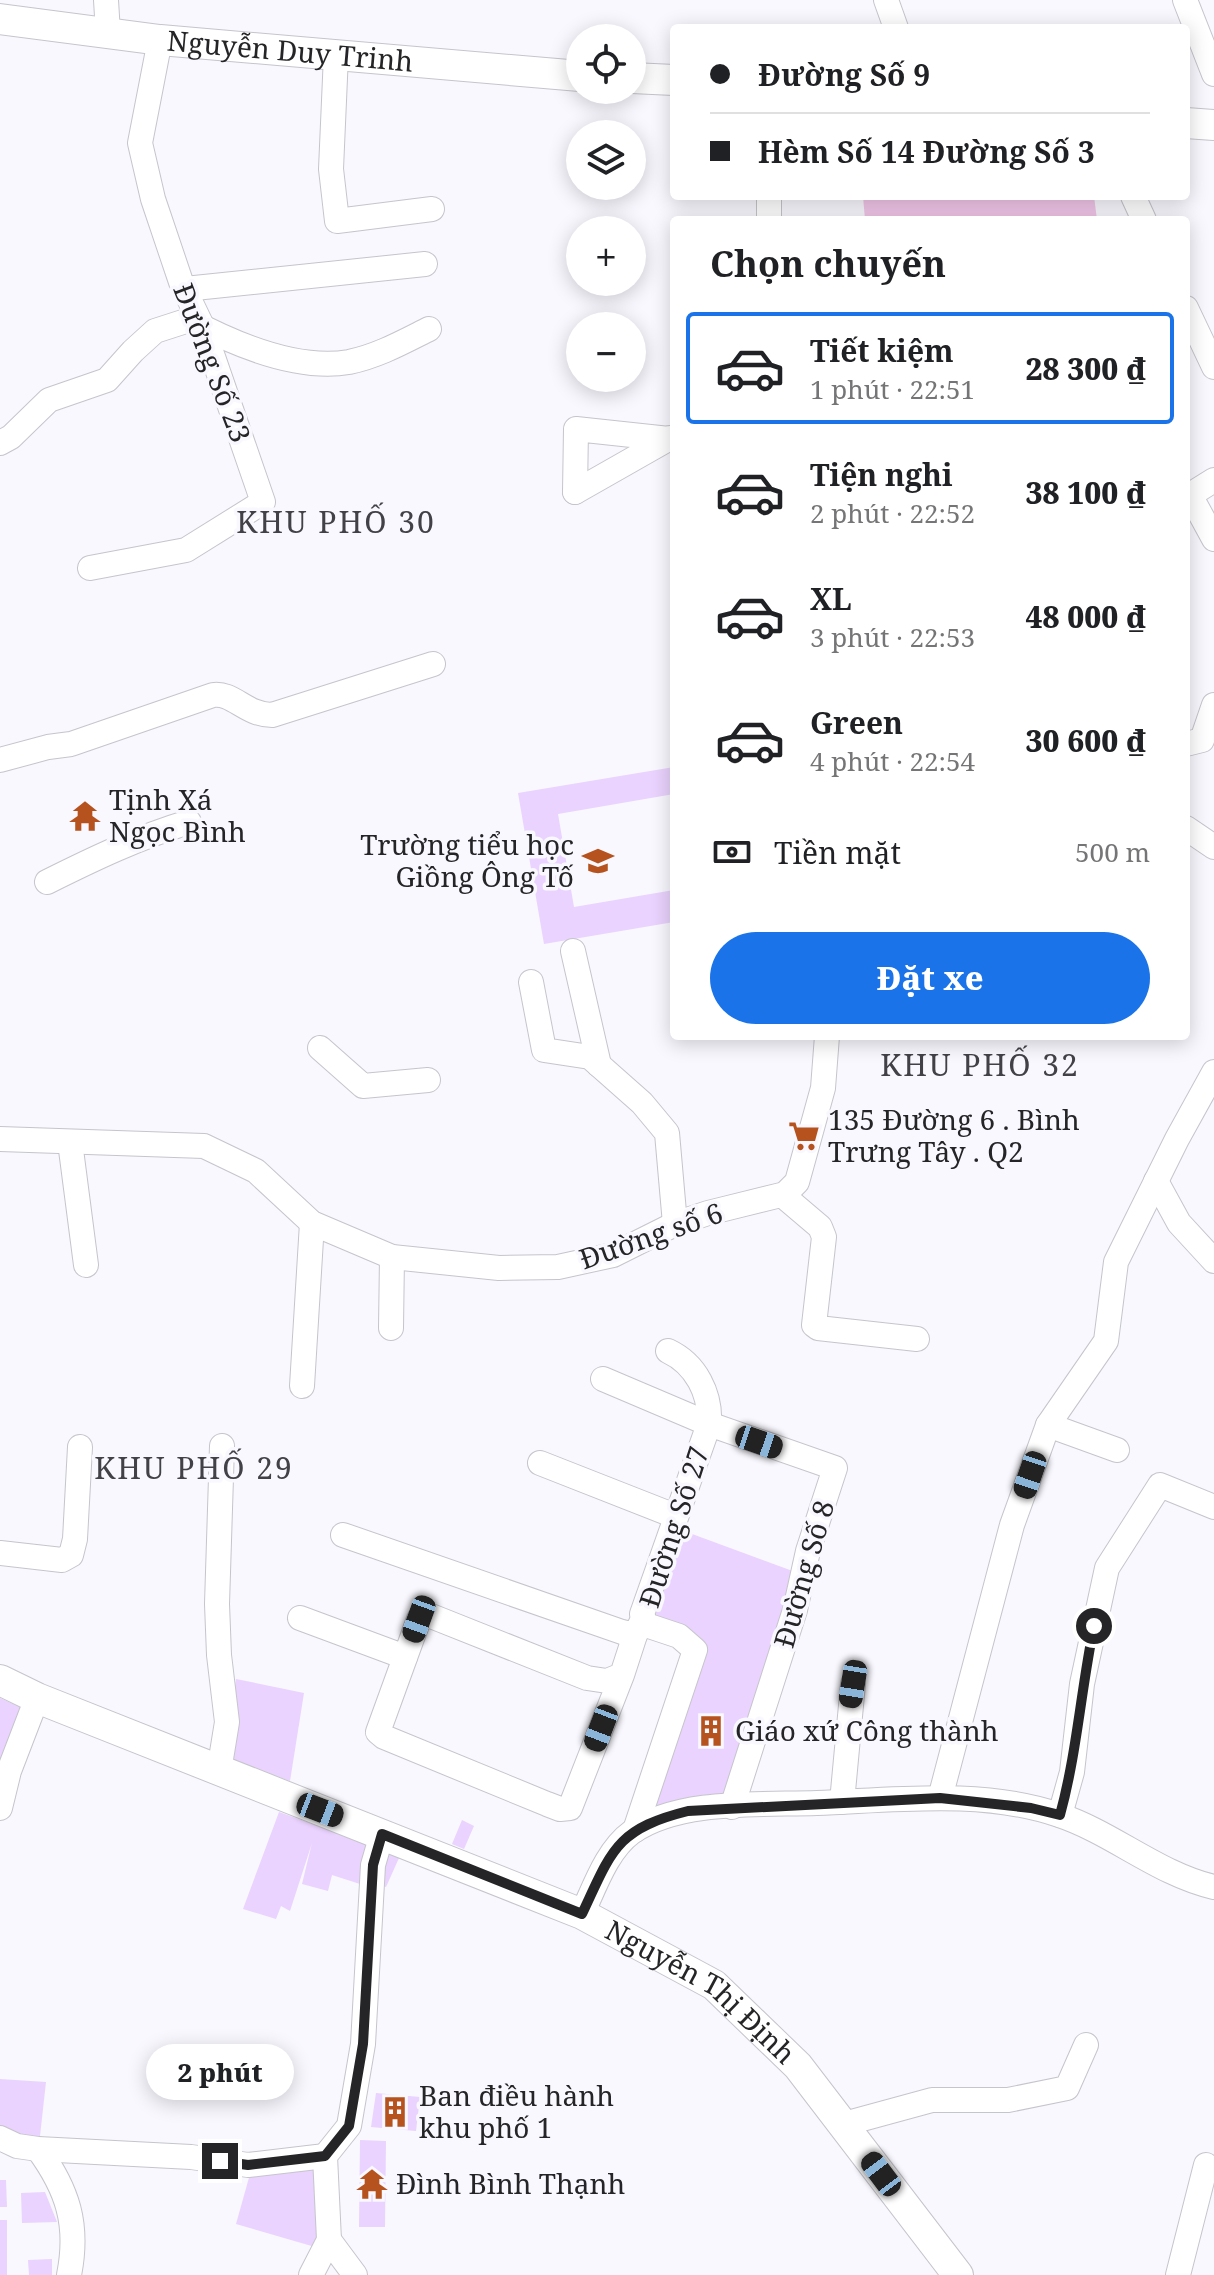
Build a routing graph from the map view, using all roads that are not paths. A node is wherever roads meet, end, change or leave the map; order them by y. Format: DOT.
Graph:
graph roads {
  1 [pos="106,0"];
  2 [pos="886,0"];
  3 [pos="1185,0"];
  4 [pos="0,19"];
  5 [pos="895,24"];
  6 [pos="108,33"];
  7 [pos="160,40"];
  8 [pos="336,55"];
  9 [pos="1214,74"];
  10 [pos="566,75"];
  11 [pos="646,79"];
  12 [pos="670,80"];
  13 [pos="1190,123"];
  14 [pos="1214,125"];
  15 [pos="432,209"];
  16 [pos="425,264"];
  17 [pos="185,289"];
  18 [pos="1190,316"];
  19 [pos="203,328"];
  20 [pos="429,329"];
  21 [pos="1214,367"];
  22 [pos="0,443"];
  23 [pos="1214,480"];
  24 [pos="1214,539"];
  25 [pos="90,568"];
  26 [pos="433,664"];
  27 [pos="1214,705"];
  28 [pos="1190,743"];
  29 [pos="0,760"];
  30 [pos="189,822"];
  31 [pos="1190,831"];
  32 [pos="1214,847"];
  33 [pos="47,882"];
  34 [pos="573,951"];
  35 [pos="531,982"];
  36 [pos="827,1040"];
  37 [pos="320,1048"];
  38 [pos="599,1065"];
  39 [pos="1212,1079"];
  40 [pos="428,1080"];
  41 [pos="0,1139"];
  42 [pos="70,1142"];
  43 [pos="1156,1181"];
  44 [pos="785,1194"];
  45 [pos="312,1223"];
  46 [pos="675,1224"];
  47 [pos="392,1257"];
  48 [pos="1214,1261"];
  49 [pos="86,1265"];
  50 [pos="391,1328"];
  51 [pos="917,1339"];
  52 [pos="668,1351"];
  53 [pos="603,1379"];
  54 [pos="302,1386"];
  55 [pos="709,1424"];
  56 [pos="1048,1425"];
  57 [pos="222,1446"];
  58 [pos="80,1447"];
  59 [pos="1117,1450"];
  60 [pos="540,1463"];
  61 [pos="1214,1507"];
  62 [pos="675,1516"];
  63 [pos="343,1535"];
  64 [pos="0,1553"];
  65 [pos="300,1618"];
  66 [pos="639,1627"];
  67 [pos="405,1657"];
  68 [pos="622,1675"];
  69 [pos="0,1680"];
  70 [pos="853,1684"];
  71 [pos="37,1698"];
  72 [pos="219,1771"];
  73 [pos="940,1798"];
  74 [pos="842,1802"];
  75 [pos="732,1807"];
  76 [pos="0,1808"];
  77 [pos="1060,1815"];
  78 [pos="635,1830"];
  79 [pos="382,1834"];
  80 [pos="1214,1887"];
  81 [pos="582,1914"];
  82 [pos="1086,2045"];
  83 [pos="844,2124"];
  84 [pos="0,2138"];
  85 [pos="38,2149"];
  86 [pos="325,2156"];
  87 [pos="1206,2165"];
  88 [pos="329,2240"];
  89 [pos="69,2275"];
  90 [pos="311,2275"];
  91 [pos="355,2275"];
  92 [pos="958,2275"];
  93 [pos="1178,2275"];
  1 -- 6 [label="street"];
  2 -- 5 [label="street"];
  3 -- 9 [label="street"];
  4 -- 6 [label="main road, Nguyễn Duy Trinh"];
  6 -- 7 [label="main road, Nguyễn Duy Trinh"];
  7 -- 8 [label="main road, Nguyễn Duy Trinh"];
  7 -- 17 [label="street, Đường Số 23"];
  8 -- 10 [label="main road, Nguyễn Duy Trinh"];
  8 -- 15 [label="street"];
  11 -- 12 [label="main road"];
  13 -- 14 [label="main road"];
  16 -- 17 [label="street"];
  17 -- 19 [label="street, Đường Số 23"];
  18 -- 21 [label="street"];
  19 -- 20 [label="street"];
  19 -- 22 [label="street"];
  19 -- 25 [label="street, Đường Số 23"];
  23 -- 24 [label="street"];
  26 -- 29 [label="street"];
  27 -- 28 [label="street"];
  30 -- 33 [label="street"];
  31 -- 32 [label="street"];
  34 -- 38 [label="street"];
  35 -- 38 [label="street"];
  36 -- 44 [label="street"];
  37 -- 40 [label="street"];
  38 -- 46 [label="street"];
  39 -- 43 [label="street"];
  41 -- 42 [label="street, Đường số 6"];
  42 -- 45 [label="street, Đường số 6"];
  42 -- 49 [label="street"];
  43 -- 48 [label="street"];
  43 -- 56 [label="street"];
  44 -- 46 [label="street, Đường số 6"];
  44 -- 51 [label="street"];
  45 -- 47 [label="street, Đường số 6"];
  45 -- 54 [label="street"];
  46 -- 47 [label="street, Đường số 6"];
  47 -- 50 [label="street"];
  52 -- 55 [label="street"];
  53 -- 55 [label="street"];
  55 -- 62 [label="street, Đường Số 27"];
  55 -- 75 [label="street, Đường Số 8"];
  56 -- 59 [label="street"];
  56 -- 73 [label="street"];
  57 -- 72 [label="street"];
  58 -- 64 [label="street"];
  60 -- 62 [label="street"];
  61 -- 77 [label="street"];
  62 -- 66 [label="street, Đường Số 27"];
  63 -- 66 [label="street"];
  65 -- 67 [label="street"];
  66 -- 68 [label="street"];
  66 -- 78 [label="street, Đường Số 27"];
  67 -- 68 [label="street"];
  67 -- 68 [label="street"];
  69 -- 71 [label="main road, Nguyễn Thị Định"];
  70 -- 74 [label="street"];
  71 -- 72 [label="main road, Nguyễn Thị Định"];
  71 -- 76 [label="street"];
  72 -- 79 [label="main road, Nguyễn Thị Định"];
  73 -- 74 [label="street"];
  73 -- 77 [label="street"];
  74 -- 75 [label="street"];
  75 -- 78 [label="street"];
  77 -- 80 [label="street"];
  78 -- 81 [label="street"];
  79 -- 81 [label="main road, Nguyễn Thị Định"];
  79 -- 86 [label="street"];
  81 -- 83 [label="main road, Nguyễn Thị Định"];
  82 -- 83 [label="street"];
  83 -- 92 [label="main road, Nguyễn Thị Định"];
  84 -- 85 [label="street"];
  85 -- 86 [label="street"];
  85 -- 89 [label="street"];
  86 -- 88 [label="street"];
  87 -- 93 [label="street"];
  88 -- 90 [label="street"];
  88 -- 91 [label="street"];
}
